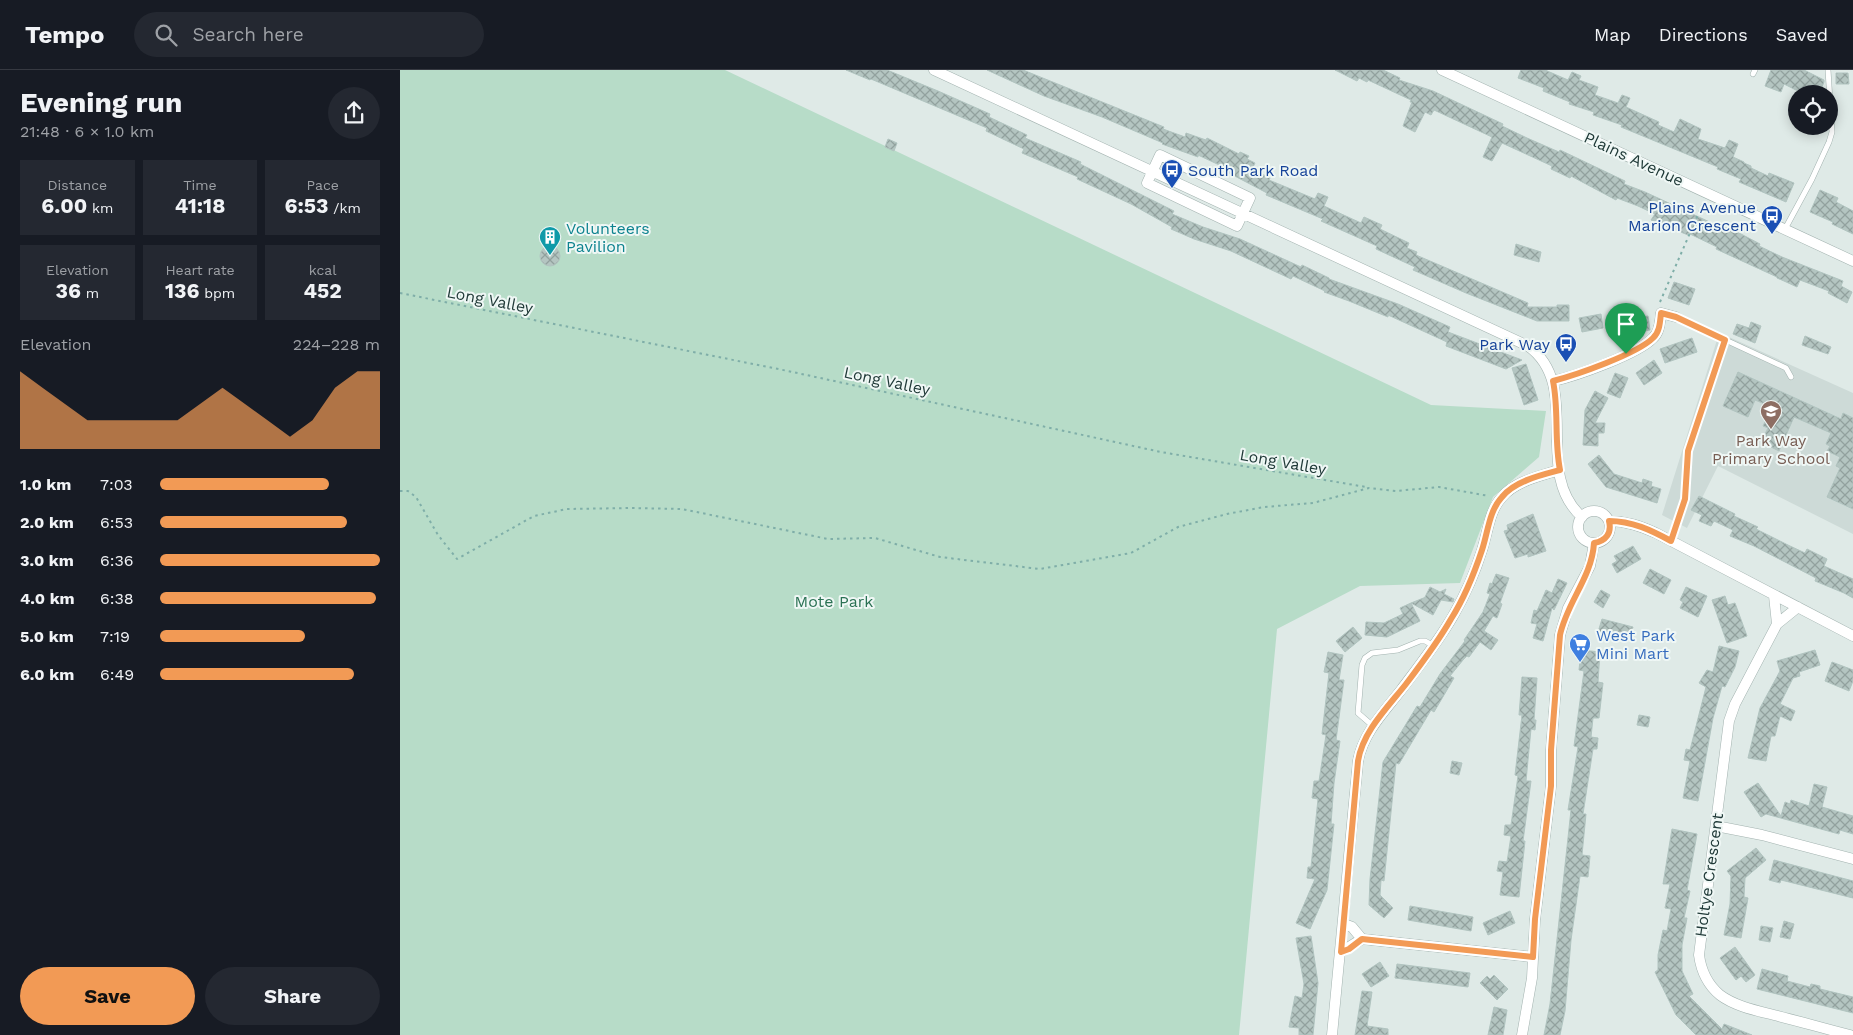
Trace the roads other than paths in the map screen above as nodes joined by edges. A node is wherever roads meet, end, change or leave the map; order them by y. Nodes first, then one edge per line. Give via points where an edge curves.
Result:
1 (934, 70) edge
2 (1442, 70) edge
3 (1828, 70) edge
4 (1153, 171) junction
5 (1243, 213) junction
6 (1785, 230) junction
7 (1853, 260) edge
8 (1676, 317) joint
9 (1725, 340) junction
10 (1791, 377) dead end
11 (1553, 381) junction
12 (1560, 470) junction
13 (1582, 517) junction
14 (1609, 521) junction
15 (1671, 541) junction
16 (1594, 543) junction
17 (1774, 596) junction
18 (1798, 607) junction
19 (1777, 624) junction
20 (1853, 636) edge
21 (1434, 646) junction
22 (1374, 726) junction
23 (1716, 826) junction
24 (1853, 859) edge
25 (1344, 924) junction
26 (1362, 939) junction
27 (1341, 952) junction
28 (1533, 957) junction
29 (1332, 1035) edge
30 (1522, 1035) edge
31 (1850, 1035) edge

1 - 4 street
2 - 6 street, Plains Avenue
3 - 6 lane via 1832,132
4 - 5 street
4 - 5 street via 1160,156 1250,198
5 - 11 street via 1528,346 1543,358
6 - 7 street, Plains Avenue
8 - 9 lane
8 - 11 street via 1661,313 1658,332 1640,347
9 - 10 lane via 1786,368
9 - 15 lane via 1688,451 1685,499
11 - 12 street via 1556,452
12 - 13 street via 1569,502
12 - 21 street via 1521,483 1499,500 1466,592
13 - 14 street via 1598,512
13 - 16 street via 1578,523 1579,534 1585,541
14 - 15 street via 1643,527
14 - 16 street via 1607,536
15 - 17 street
16 - 28 street via 1590,566 1568,608 1560,635 1551,786
17 - 18 street
17 - 19 street
18 - 19 street, Holtye Crescent
18 - 20 street
19 - 23 street, Holtye Crescent via 1732,713
21 - 22 street
21 - 22 lane via 1425,641 1398,650 1372,653 1365,658 1358,713
22 - 25 street via 1362,744 1358,761
23 - 24 street
23 - 31 street, Holtye Crescent via 1699,948 1700,963 1707,979 1719,994 1737,1004
25 - 26 street via 1352,927
25 - 27 street
26 - 27 street
26 - 28 street
27 - 29 street
28 - 30 street

